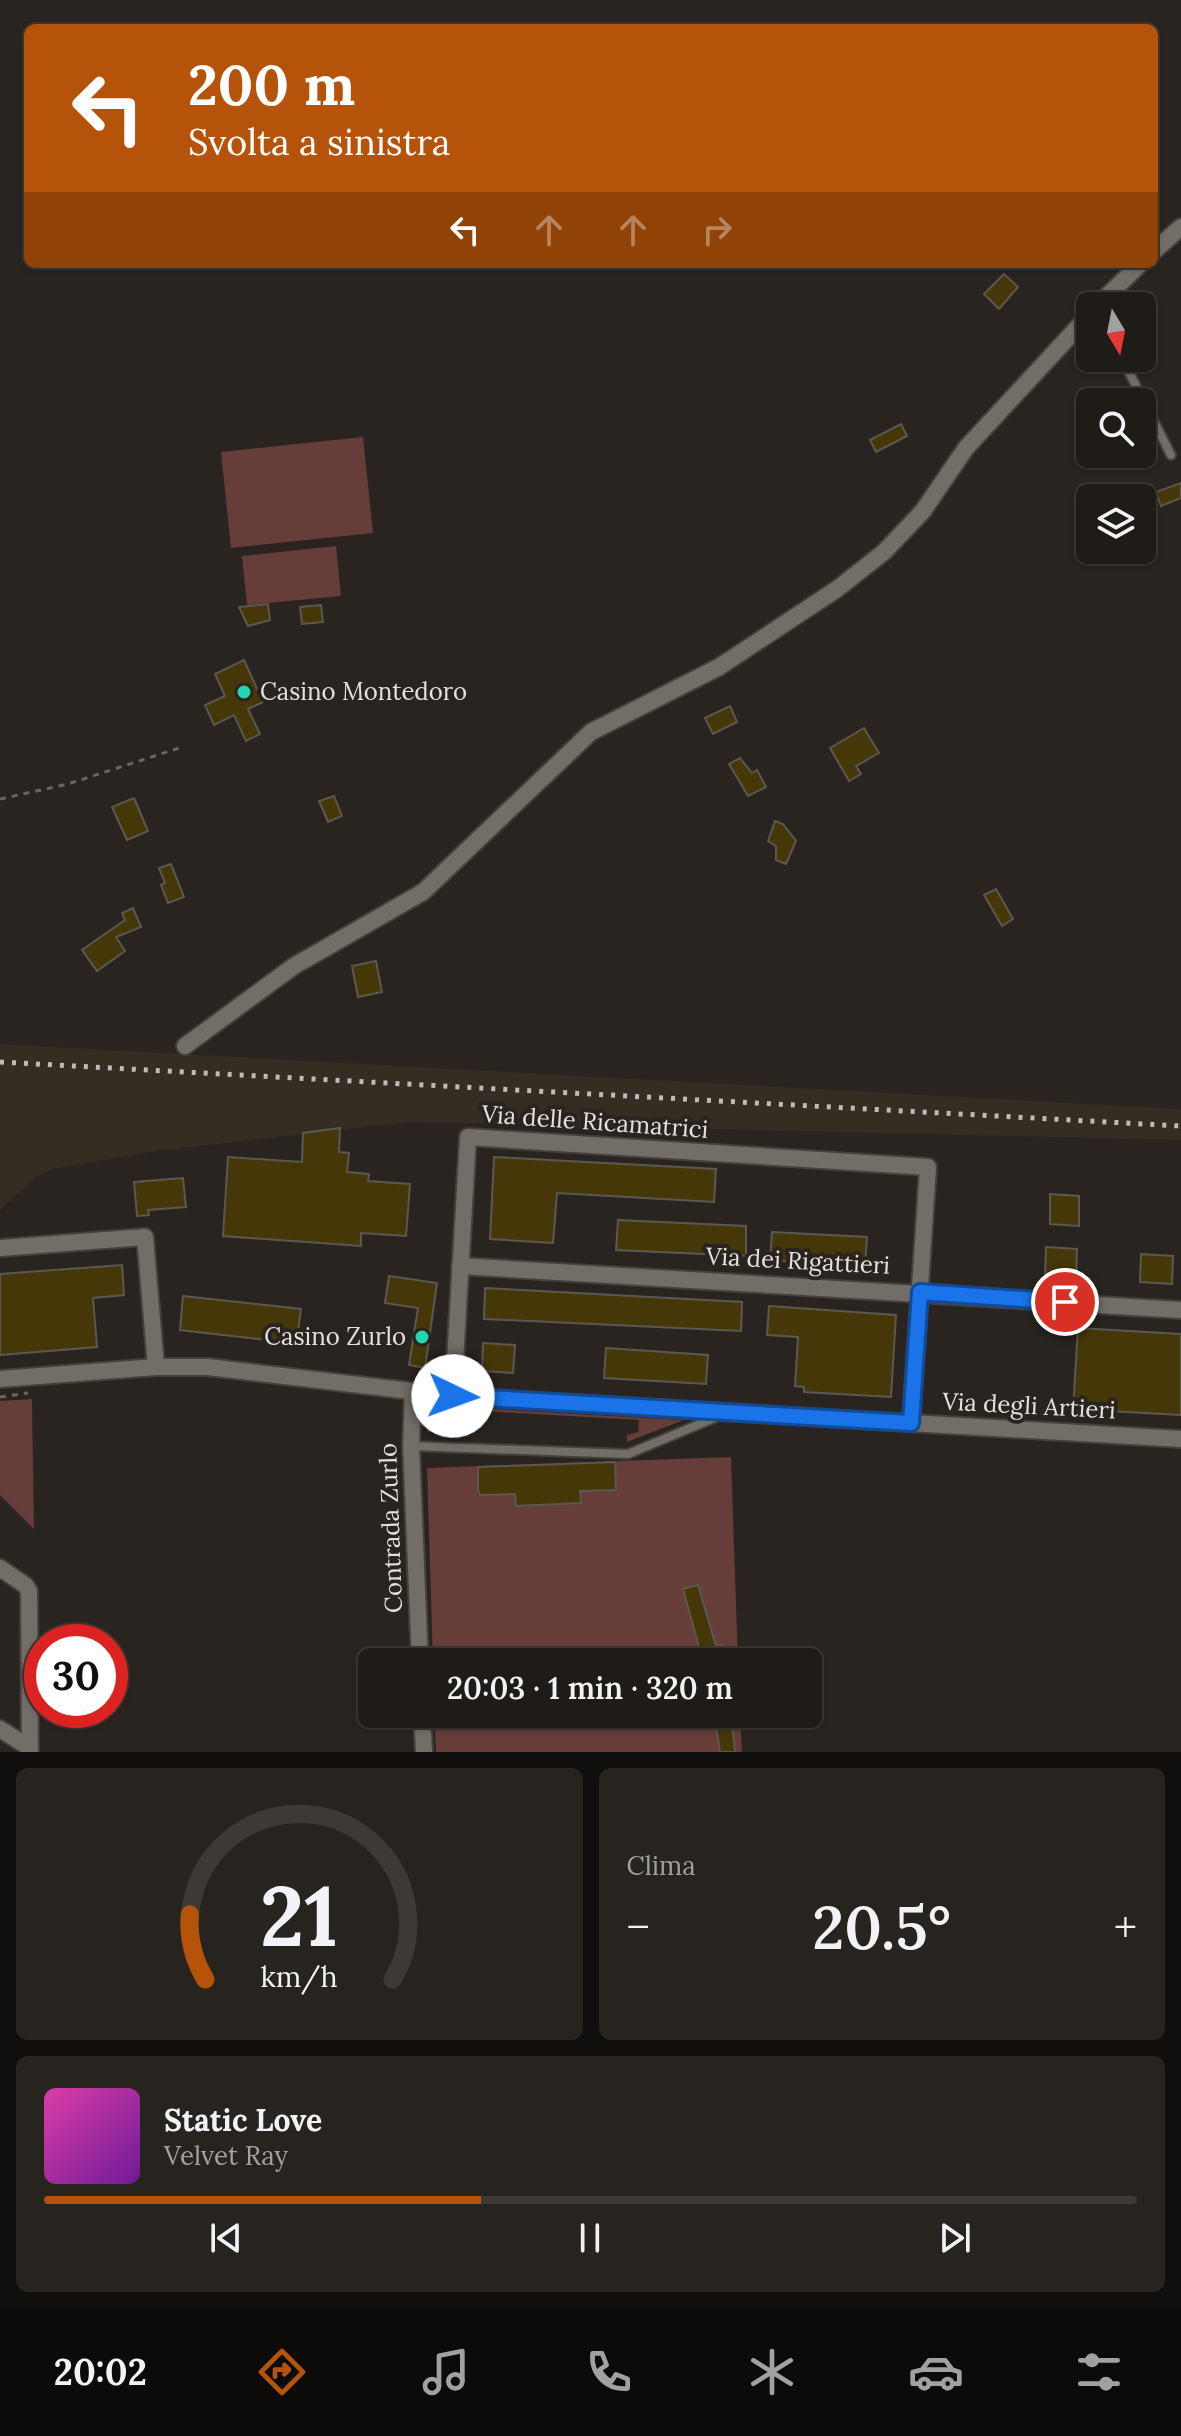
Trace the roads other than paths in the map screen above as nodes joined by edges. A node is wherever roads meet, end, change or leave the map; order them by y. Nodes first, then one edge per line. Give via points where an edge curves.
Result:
1 (1181, 227) edge
2 (1158, 247) edge
3 (1136, 268) edge
4 (1111, 292) edge
5 (1076, 329) edge
6 (1129, 372) edge
7 (1171, 455) dead end
8 (185, 1046) dead end
9 (0, 1248) edge
10 (460, 1266) junction
11 (920, 1292) junction
12 (1181, 1310) edge
13 (156, 1367) junction
14 (0, 1379) edge
15 (413, 1392) junction
16 (453, 1396) junction
17 (730, 1412) junction
18 (911, 1423) junction
19 (1181, 1439) edge
20 (411, 1446) junction
21 (0, 1568) edge
22 (419, 1648) edge
23 (423, 1728) edge
24 (0, 1729) edge
25 (30, 1750) edge
26 (424, 1752) edge

1 - 2 street
3 - 4 street
5 - 8 street via 966,448 923,511 884,552 719,667 591,732 423,892 294,966
6 - 7 lane
9 - 13 street via 145,1237
10 - 11 street, Via dei Rigattieri
10 - 11 street, Via delle Ricamatrici via 468,1137 928,1167
10 - 16 street, Via delle Ricamatrici
11 - 12 street, Via dei Rigattieri
11 - 18 street
13 - 14 street, Via degli Artieri
13 - 15 street, Via degli Artieri via 208,1367
15 - 16 street, Via degli Artieri
15 - 20 street, Contrada Zurlo
16 - 17 street, Via degli Artieri
17 - 18 street, Via degli Artieri
17 - 20 lane via 628,1454
18 - 19 street, Via degli Artieri
20 - 22 street, Contrada Zurlo
21 - 25 street via 29,1591
23 - 26 street
24 - 25 street

